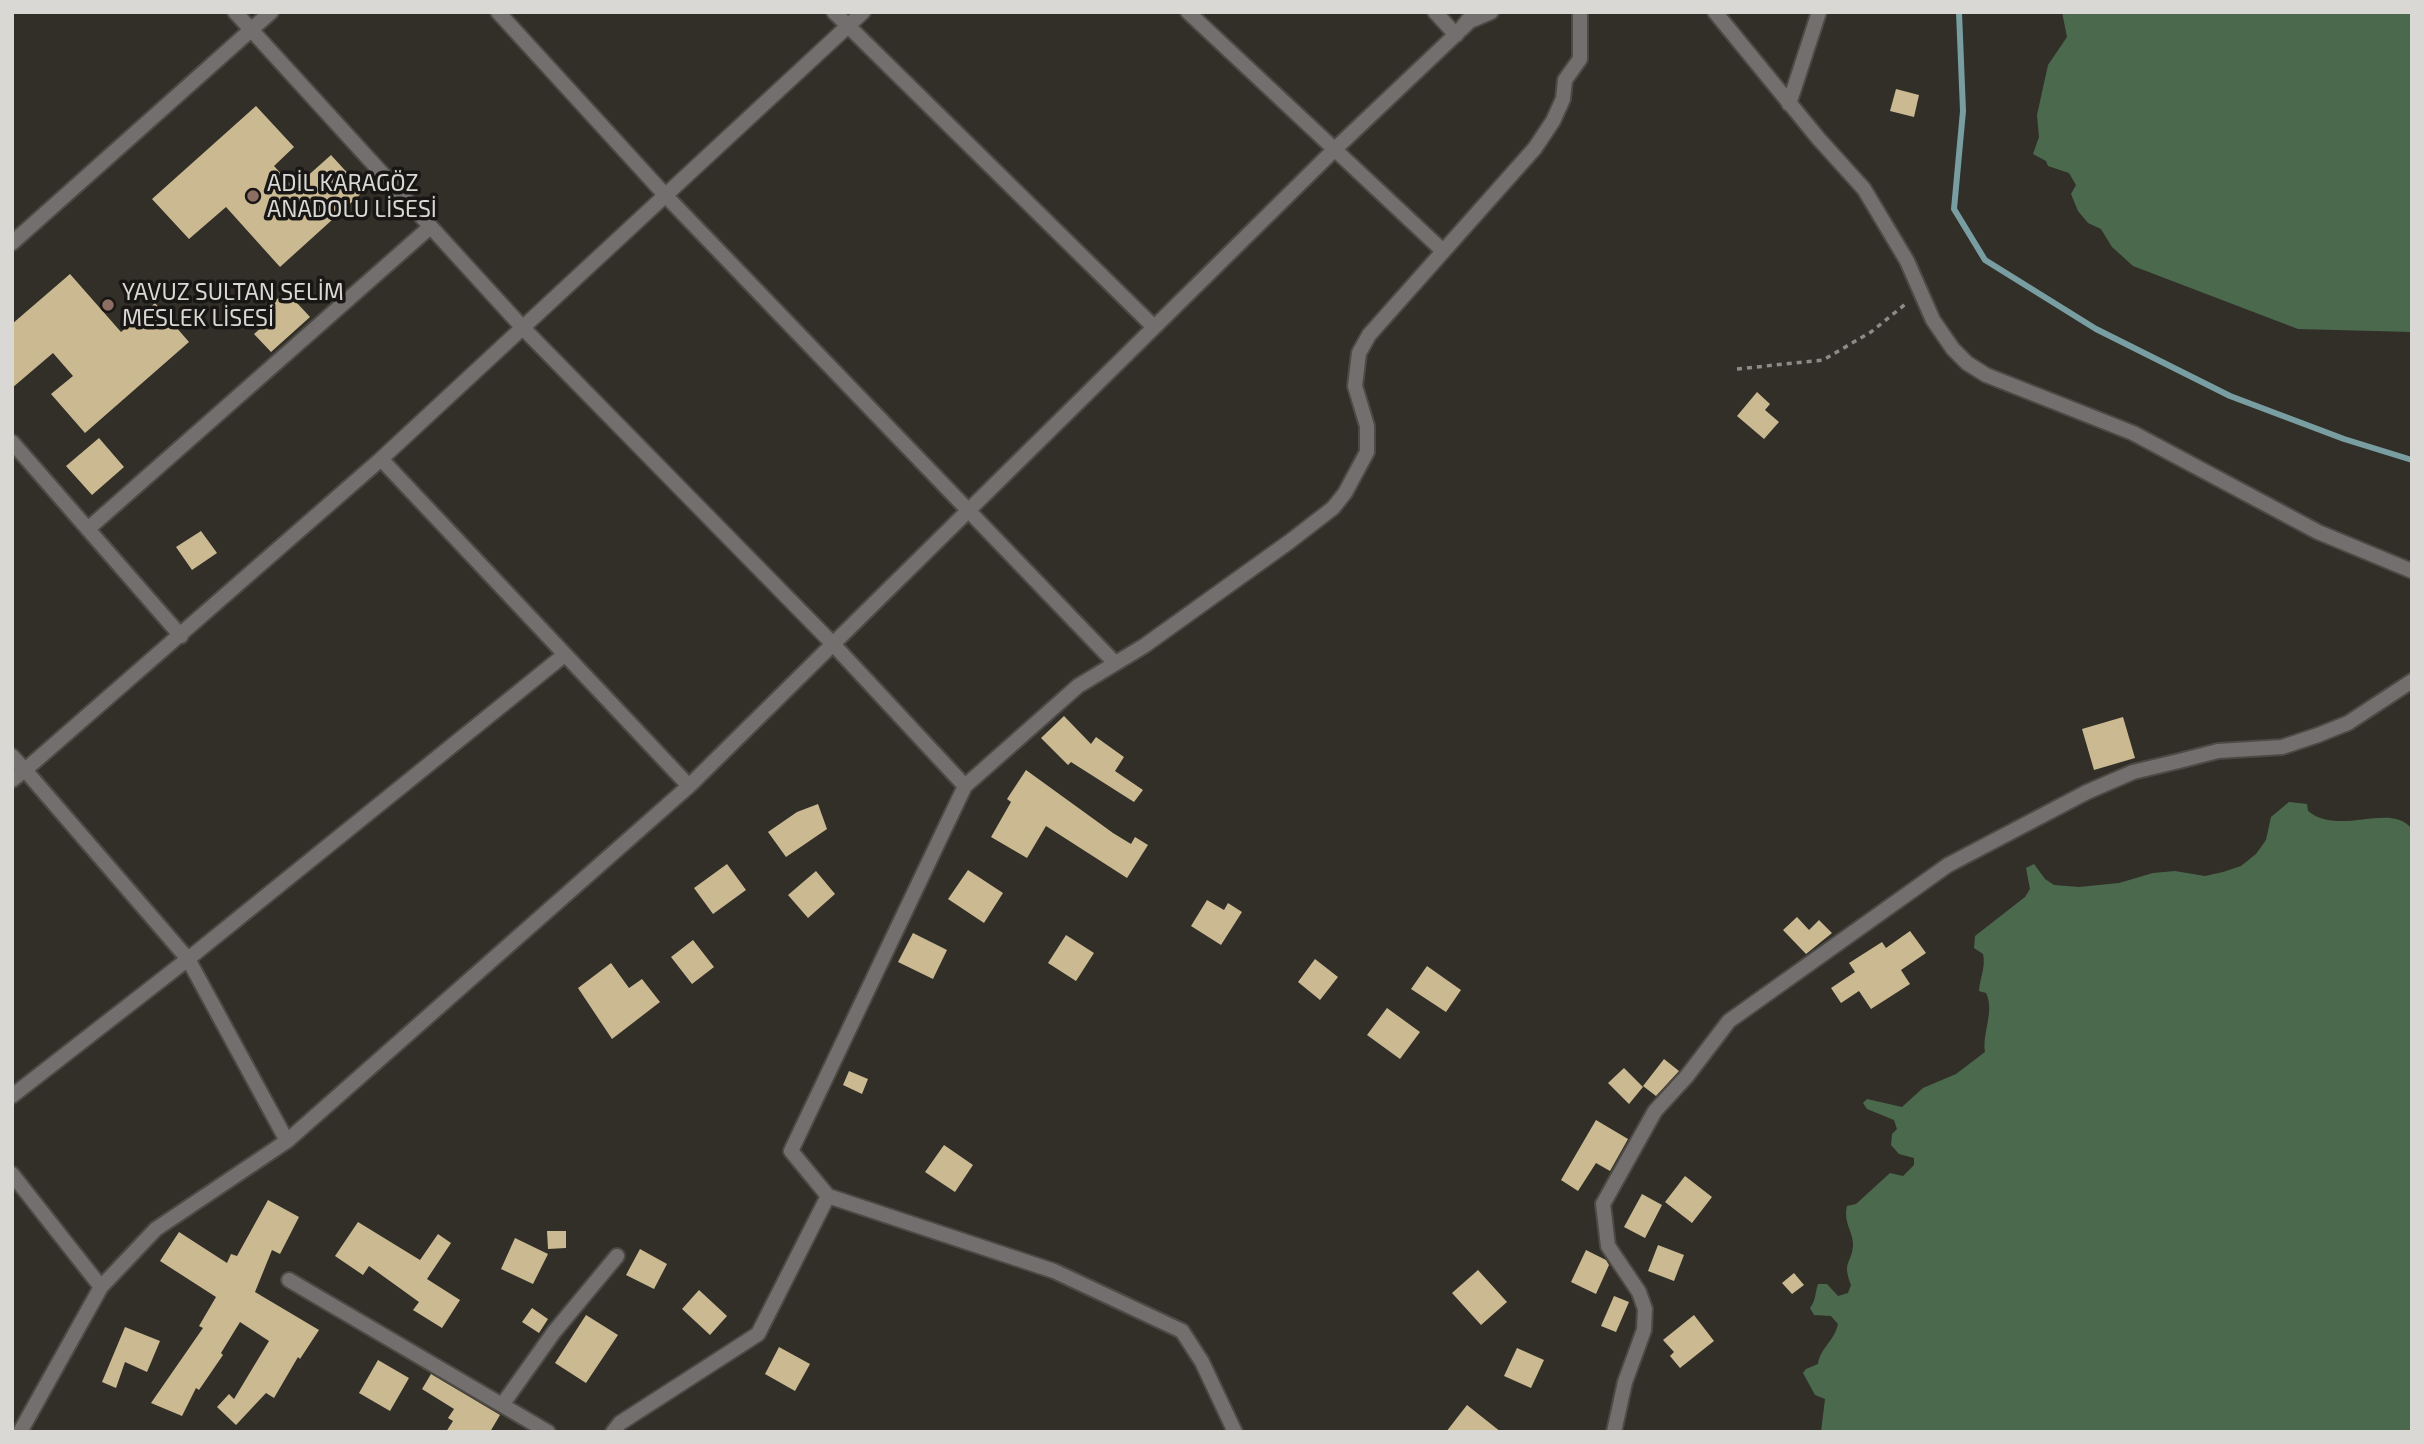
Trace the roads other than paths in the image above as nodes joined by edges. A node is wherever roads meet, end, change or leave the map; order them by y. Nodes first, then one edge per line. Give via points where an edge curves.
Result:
1 (235, 12) edge
2 (271, 12) edge
3 (498, 12) edge
4 (834, 12) edge
5 (863, 12) edge
6 (1188, 12) edge
7 (1435, 12) edge
8 (1491, 12) edge
9 (1580, 12) edge
10 (1715, 12) edge
11 (1819, 12) edge
12 (848, 26) junction
13 (249, 30) junction
14 (1456, 35) junction
15 (1789, 104) junction
16 (1334, 150) junction
17 (666, 196) junction
18 (429, 228) junction
19 (12, 243) edge
20 (1443, 250) junction
21 (1154, 327) junction
22 (523, 328) junction
23 (12, 442) edge
24 (381, 459) junction
25 (969, 508) junction
26 (89, 528) junction
27 (2412, 571) edge
28 (181, 636) junction
29 (832, 643) junction
30 (563, 656) junction
31 (1115, 663) junction
32 (2412, 681) edge
33 (12, 756) edge
34 (25, 769) junction
35 (12, 780) edge
36 (689, 786) junction
37 (965, 786) junction
38 (188, 959) junction
39 (12, 1096) edge
40 (287, 1141) junction
41 (12, 1174) edge
42 (828, 1196) junction
43 (617, 1256) dead end
44 (289, 1280) dead end
45 (101, 1287) junction
46 (502, 1405) junction
47 (20, 1432) edge
48 (548, 1432) edge
49 (613, 1432) edge
50 (1236, 1432) edge
51 (1614, 1432) edge

1 - 13 street
2 - 13 street
3 - 17 street
4 - 12 street
5 - 12 street
6 - 16 street
7 - 14 street
8 - 14 street via 1470,21
9 - 20 street via 1580,59 1565,80 1553,121 1535,148
10 - 15 street
11 - 15 street
12 - 17 street
12 - 21 street
13 - 18 street
13 - 19 street
14 - 16 street
15 - 27 street via 1864,189 1907,261 1933,320 1954,349 1986,375 2133,433 2318,532
16 - 20 street
16 - 21 street
17 - 22 street
17 - 25 street
18 - 22 street
18 - 26 street
20 - 31 street via 1369,335 1359,353 1355,386 1367,426 1367,452 1333,509
21 - 25 street
22 - 24 street
22 - 29 street
23 - 26 street
24 - 28 street
24 - 30 street
25 - 29 street
25 - 31 street
26 - 28 street
28 - 34 street
29 - 36 street
29 - 37 street
30 - 36 street
30 - 38 street
31 - 37 street via 1078,686
32 - 51 street via 2348,723 2318,735 2282,747 2205,754 2133,772 2087,792 1948,865 1729,1021 1656,1111 1603,1204 1608,1246 1646,1309
33 - 34 street
34 - 35 street
34 - 38 street
36 - 40 street
37 - 42 street via 791,1151
38 - 39 street
38 - 40 street
40 - 45 street via 156,1229
41 - 45 street
42 - 49 street via 758,1334 620,1423
42 - 50 street via 1054,1271 1170,1324 1182,1331 1202,1362
43 - 46 street
44 - 46 street
45 - 47 street
46 - 48 street

